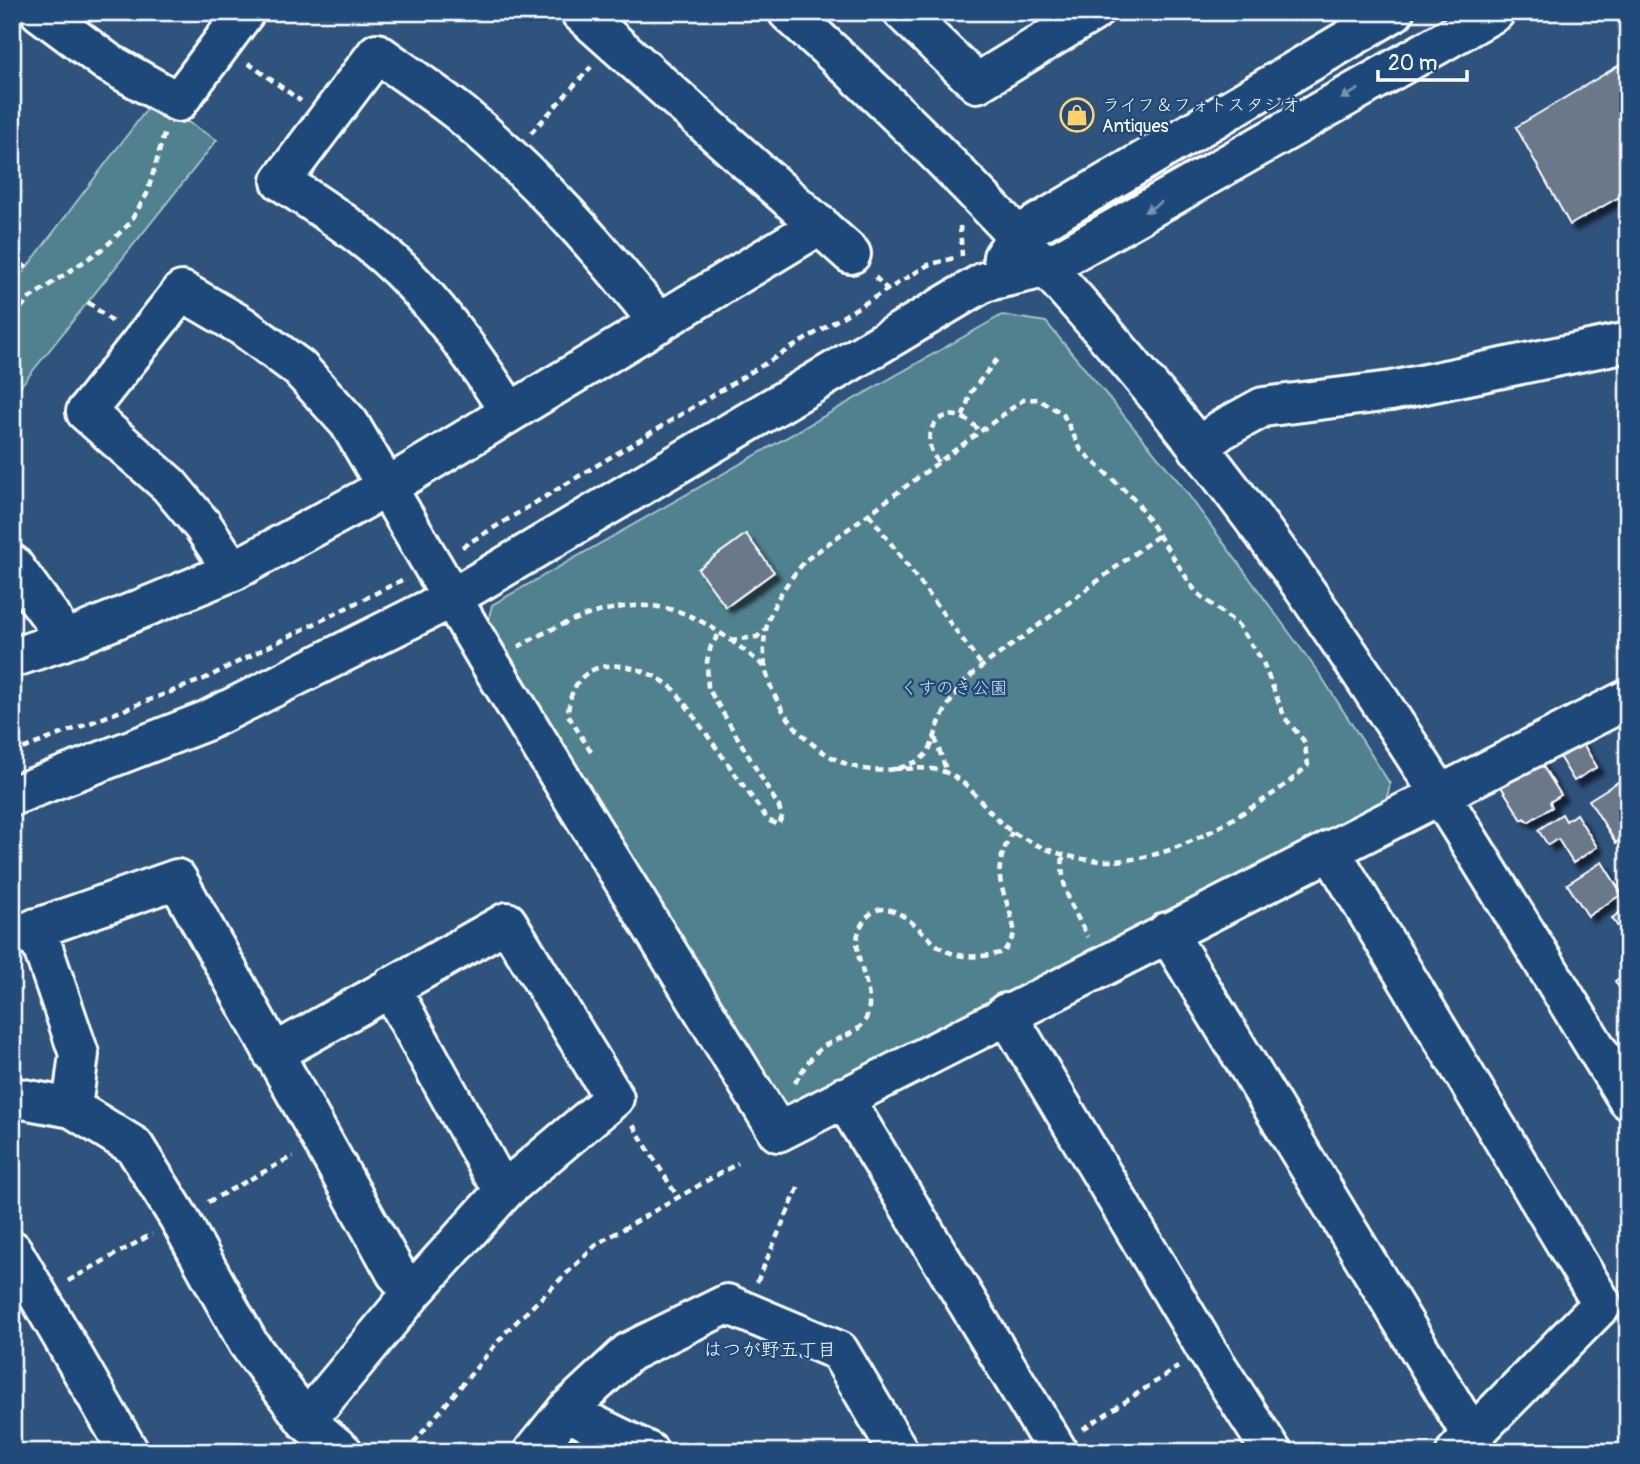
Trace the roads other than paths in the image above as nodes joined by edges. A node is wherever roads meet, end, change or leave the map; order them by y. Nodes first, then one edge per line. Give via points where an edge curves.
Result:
1 (40, 12) edge
2 (245, 12) edge
3 (580, 12) edge
4 (788, 12) edge
5 (903, 12) edge
6 (1093, 12) edge
7 (1394, 12) edge
8 (1495, 12) edge
9 (820, 225) junction
10 (1017, 236) junction
11 (850, 254) dead end
12 (1045, 268) junction
13 (984, 282) junction
14 (659, 323) junction
15 (1628, 342) edge
16 (510, 412) junction
17 (1198, 448) junction
18 (387, 487) junction
19 (12, 564) edge
20 (233, 571) junction
21 (452, 598) junction
22 (64, 641) junction
23 (12, 658) edge
24 (1622, 713) edge
25 (1442, 795) junction
26 (12, 796) edge
27 (1330, 850) junction
28 (1167, 932) junction
29 (24, 933) edge
30 (390, 988) junction
31 (1006, 1013) junction
32 (273, 1054) junction
33 (12, 1097) edge
34 (843, 1097) junction
35 (1628, 1100) edge
36 (72, 1108) junction
37 (506, 1189) junction
38 (12, 1250) edge
39 (413, 1292) junction
40 (566, 1411) junction
41 (306, 1421) junction
42 (1464, 1444) edge
43 (1057, 1450) edge
44 (128, 1452) edge
45 (343, 1452) edge
46 (533, 1452) edge
47 (649, 1452) edge
48 (899, 1452) edge
49 (1272, 1452) edge

1 - 2 street via 107,62 178,102
3 - 9 street
4 - 10 street via 944,158
5 - 6 street via 977,83
7 - 10 street
8 -> 12 street
9 - 11 street
9 - 14 street
10 - 12 street
10 - 13 street
12 - 13 street
12 - 17 street via 1093,317
13 - 21 street
14 - 16 street
14 - 16 street via 599,248 509,157 377,52 281,181 350,227 412,281 465,343
15 - 17 street via 1391,391 1263,407
16 - 18 street
17 - 25 street via 1292,573
18 - 20 street
18 - 20 street via 349,423 299,368 242,326 182,291 86,412 169,485
18 - 21 street
19 - 22 street
20 - 22 street
21 - 26 street via 206,722
21 - 34 street via 778,1132
22 - 23 street
24 - 25 street via 1487,768
25 - 27 street
25 - 35 street
27 - 28 street
27 - 42 street via 1602,1304
28 - 31 street
28 - 42 street
29 - 32 street via 177,879
29 - 36 street via 79,1054
30 - 32 street
30 - 37 street via 491,1171
30 - 37 street via 508,922 614,1098
31 - 34 street
31 - 49 street
32 - 39 street via 396,1273
33 - 36 street
34 - 43 street
36 - 41 street via 134,1146 248,1343
37 - 39 street
38 - 44 street
39 - 41 street
40 - 46 street
40 - 47 street
40 - 48 street via 629,1352 727,1304 839,1351
41 - 45 street

